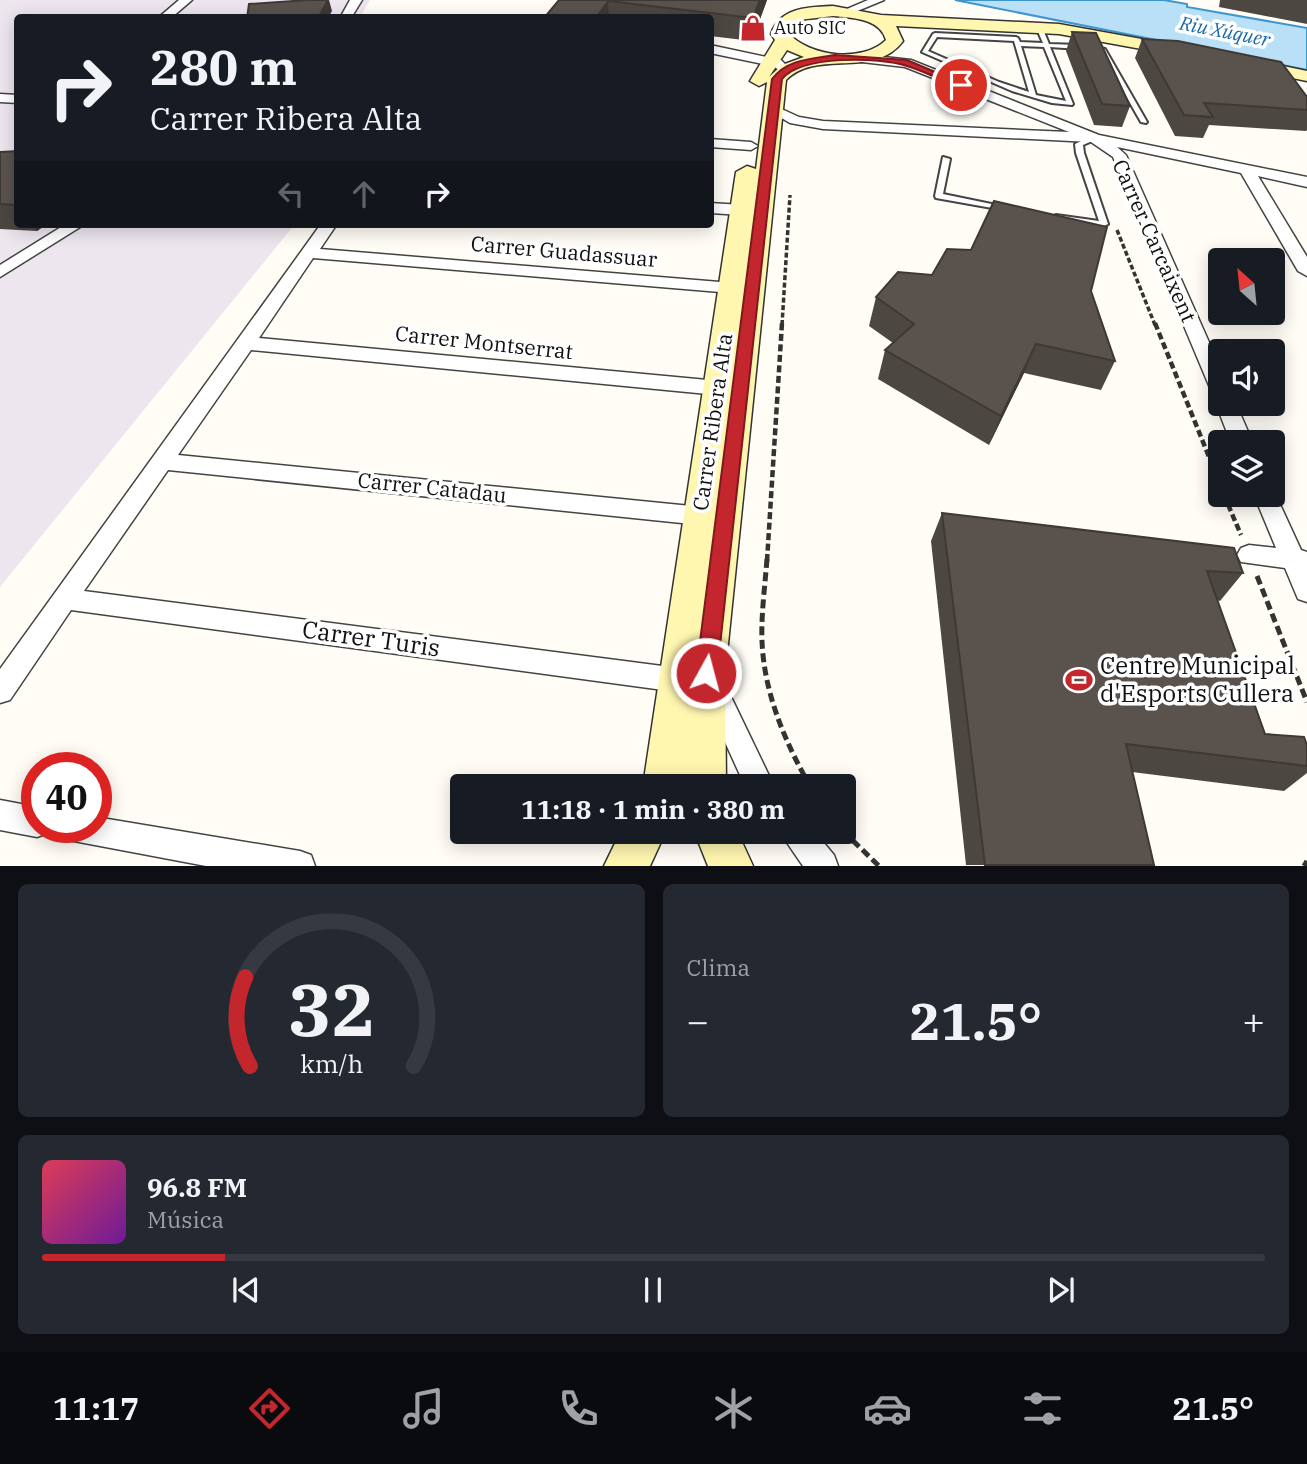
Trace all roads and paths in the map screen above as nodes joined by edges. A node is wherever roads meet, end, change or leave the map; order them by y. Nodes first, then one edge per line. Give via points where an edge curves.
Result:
1 (186, 0) edge
2 (798, 0) edge
3 (876, 9) edge
4 (840, 12) junction
5 (168, 14) edge
6 (1039, 27) junction
7 (897, 34) junction
8 (1018, 44) junction
9 (1109, 44) junction
10 (1047, 45) junction
11 (782, 47) junction
12 (714, 49) edge
13 (1203, 55) edge
14 (846, 58) junction
15 (1229, 60) edge
16 (907, 63) junction
17 (1307, 76) edge
18 (1033, 95) junction
19 (775, 110) junction
20 (1144, 122) dead end
21 (1095, 138) junction
22 (714, 143) edge
23 (751, 146) junction
24 (946, 159) dead end
25 (1245, 167) junction
26 (1307, 182) edge
27 (790, 189) dead end
28 (714, 208) edge
29 (742, 210) junction
30 (1012, 210) edge
31 (1051, 216) edge
32 (71, 228) edge
33 (327, 228) edge
34 (1117, 230) dead end
35 (309, 253) junction
36 (1307, 271) edge
37 (0, 272) edge
38 (732, 288) junction
39 (246, 342) junction
40 (1208, 362) edge
41 (718, 388) junction
42 (1208, 454) edge
43 (162, 461) junction
44 (1229, 507) edge
45 (1271, 507) edge
46 (701, 516) junction
47 (1249, 555) junction
48 (1300, 560) edge
49 (1307, 592) edge
50 (65, 599) junction
51 (706, 673) junction
52 (678, 680) junction
53 (0, 691) edge
54 (1307, 702) edge
55 (666, 774) edge
56 (704, 774) edge
57 (754, 774) edge
58 (804, 774) edge
59 (0, 816) edge
60 (21, 819) edge
61 (112, 834) edge
62 (638, 844) edge
63 (721, 844) edge
64 (805, 844) edge
65 (856, 844) edge
66 (1307, 861) edge
67 (300, 866) edge
68 (626, 866) edge
69 (731, 866) edge
70 (823, 866) edge
71 (880, 866) edge
72 (1304, 866) edge

1 - 5 street
2 - 4 street
2 - 11 street via 798,12
3 - 4 street
3 - 7 street
4 - 11 street
6 - 7 street via 934,22 910,24
6 - 9 street
6 - 10 lane
7 - 14 street
7 - 16 street
8 - 10 lane
8 - 18 lane
8 - 18 lane via 1016,39 935,35 925,52
9 - 10 lane
9 - 13 street
9 - 20 lane
10 - 18 lane via 1070,104
11 - 12 street
11 - 14 street
11 - 19 street, Carrer Ribera Alta
11 - 23 street, Carrer Ribera Alta via 760,75
14 - 16 street
15 - 17 street
16 - 21 street
19 - 21 street via 795,120 823,125
19 - 51 street, Carrer Ribera Alta
21 - 25 street
21 - 31 lane via 1079,144 1104,224
21 - 40 street, Carrer Carcaixent via 1119,155
22 - 23 street
23 - 29 street, Carrer Ribera Alta
24 - 30 lane via 939,196
25 - 26 street
25 - 36 street
27 - 58 path via 762,641 778,725
28 - 29 street
29 - 38 street, Carrer Ribera Alta
32 - 37 street
33 - 35 street
34 - 42 path
35 - 38 street, Carrer Guadassuar
35 - 39 street
38 - 41 street, Carrer Ribera Alta
39 - 41 street, Carrer Montserrat
39 - 43 street
41 - 46 street, Carrer Ribera Alta
43 - 46 street, Carrer Catadau
43 - 50 street
44 - 47 path
45 - 48 street
46 - 52 street, Carrer Ribera Alta
47 - 48 street
47 - 54 path
48 - 49 street
50 - 52 street, Carrer Turis
50 - 53 street
51 - 56 street, Carrer Ribera Alta
51 - 57 street
52 - 55 street, Carrer Ribera Alta
59 - 60 street
61 - 67 street
62 - 68 street
63 - 69 street
64 - 70 street
65 - 71 path
66 - 72 path

